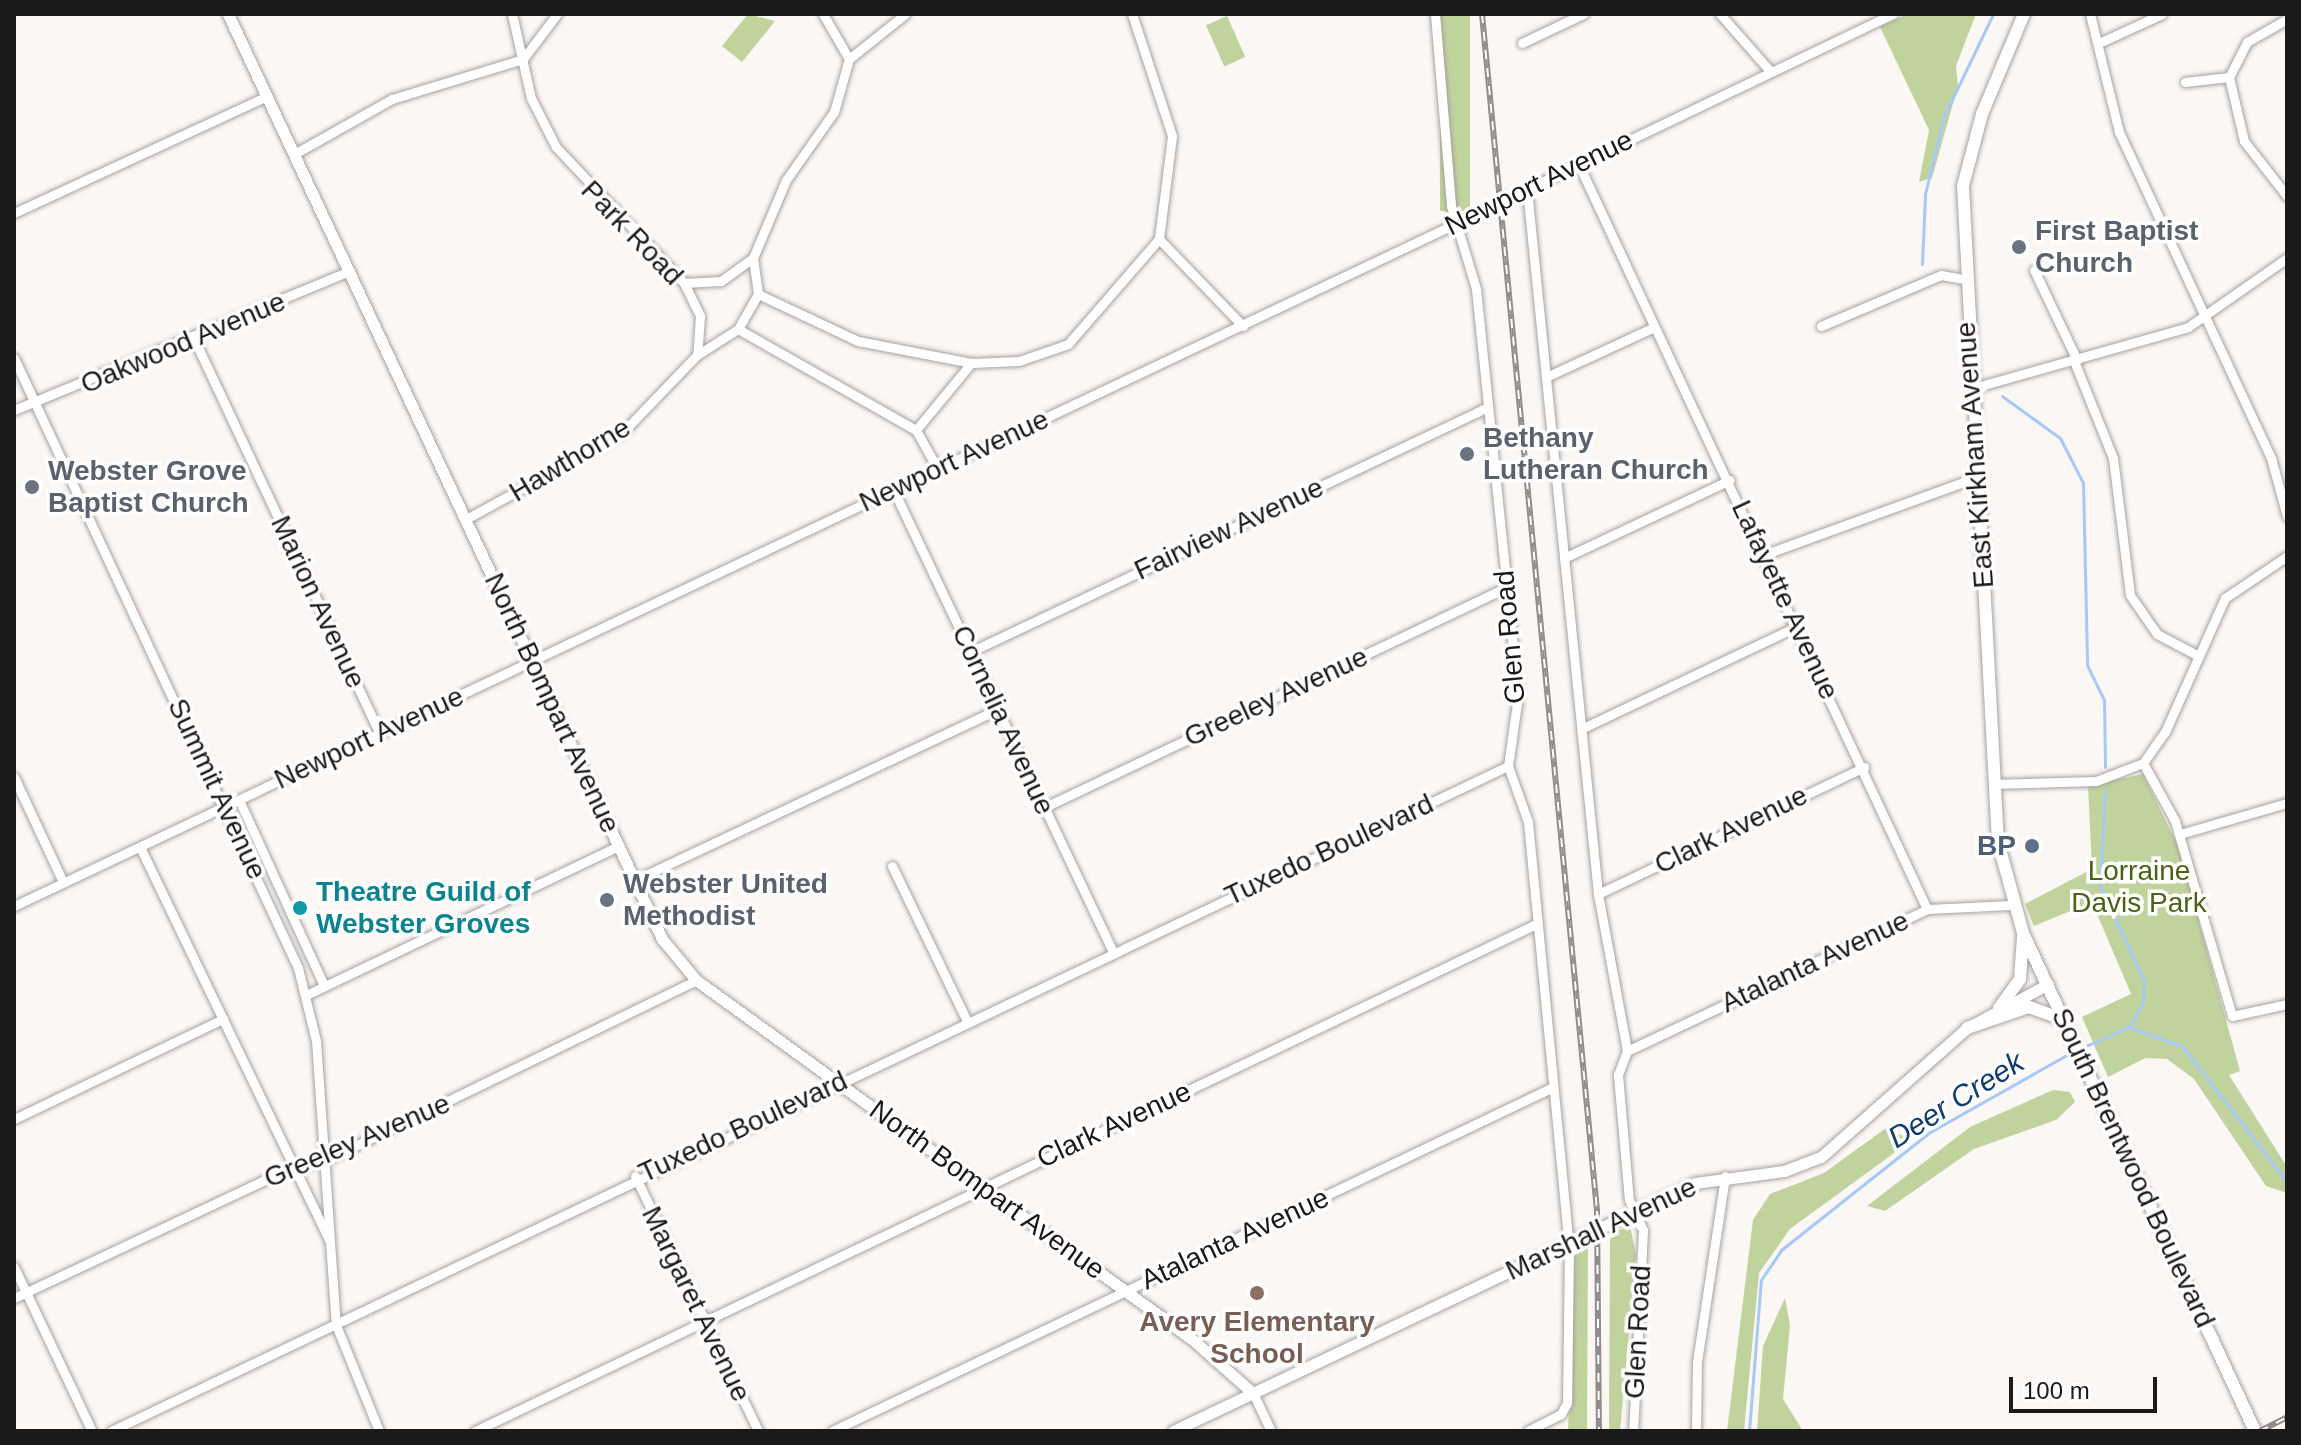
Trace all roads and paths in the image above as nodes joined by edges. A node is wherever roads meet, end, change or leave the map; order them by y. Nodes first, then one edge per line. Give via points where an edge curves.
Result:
1 (228, 14) edge
2 (512, 14) edge
3 (557, 14) edge
4 (823, 14) edge
5 (905, 14) edge
6 (1132, 14) edge
7 (1435, 14) edge
8 (1583, 14) edge
9 (1720, 14) edge
10 (2024, 14) edge
11 (2090, 14) edge
12 (2162, 14) edge
13 (1890, 15) edge
14 (2287, 19) edge
15 (1522, 43) dead end
16 (2099, 43) junction
17 (523, 59) junction
18 (849, 59) junction
19 (1770, 71) junction
20 (2229, 77) junction
21 (2185, 82) dead end
22 (267, 96) junction
23 (296, 153) junction
24 (1578, 163) junction
25 (1527, 189) junction
26 (2287, 196) edge
27 (14, 213) edge
28 (1456, 224) junction
29 (1159, 239) junction
30 (753, 258) junction
31 (2287, 258) edge
32 (2034, 270) dead end
33 (350, 271) junction
34 (1963, 279) junction
35 (684, 283) junction
36 (758, 294) junction
37 (2207, 318) junction
38 (1243, 326) junction
39 (1821, 326) dead end
40 (1654, 327) junction
41 (738, 329) junction
42 (195, 341) junction
43 (697, 355) junction
44 (14, 358) edge
45 (2075, 361) junction
46 (971, 363) junction
47 (1546, 377) junction
48 (1973, 388) junction
49 (36, 405) junction
50 (1488, 407) junction
51 (14, 410) edge
52 (916, 430) junction
53 (937, 468) junction
54 (1977, 477) junction
55 (1730, 480) junction
56 (893, 489) junction
57 (2287, 516) edge
58 (468, 518) junction
59 (1763, 555) junction
60 (2287, 556) edge
61 (1564, 558) junction
62 (1507, 587) junction
63 (1796, 627) junction
64 (970, 652) junction
65 (2197, 655) junction
66 (533, 661) junction
67 (997, 710) junction
68 (1583, 728) junction
69 (379, 732) junction
70 (2143, 763) junction
71 (1508, 766) junction
72 (1864, 767) junction
73 (14, 777) edge
74 (1993, 784) junction
75 (239, 800) junction
76 (2287, 803) edge
77 (226, 806) junction
78 (1045, 807) junction
79 (2180, 834) junction
80 (618, 846) junction
81 (140, 847) junction
82 (892, 866) dead end
83 (635, 880) junction
84 (63, 882) junction
85 (1598, 894) junction
86 (2011, 905) junction
87 (14, 906) edge
88 (1927, 909) junction
89 (1538, 923) junction
90 (2023, 933) junction
91 (1113, 952) junction
92 (696, 980) junction
93 (2048, 984) junction
94 (324, 986) junction
95 (306, 995) junction
96 (2287, 1004) edge
97 (1999, 1008) junction
98 (223, 1019) junction
99 (2064, 1020) junction
100 (967, 1021) junction
101 (1967, 1028) junction
102 (1627, 1051) junction
103 (840, 1082) junction
104 (1551, 1088) junction
105 (14, 1119) edge
106 (326, 1160) junction
107 (290, 1168) junction
108 (635, 1176) junction
109 (1725, 1176) junction
110 (983, 1188) junction
111 (1634, 1213) junction
112 (331, 1244) junction
113 (1569, 1244) junction
114 (14, 1267) edge
115 (1126, 1291) junction
116 (26, 1292) junction
117 (14, 1298) edge
118 (705, 1321) junction
119 (336, 1325) junction
120 (1253, 1393) junction
121 (92, 1431) edge
122 (111, 1431) edge
123 (379, 1431) edge
124 (475, 1431) edge
125 (758, 1431) edge
126 (832, 1431) edge
127 (1173, 1431) edge
128 (1271, 1431) edge
129 (1528, 1431) edge
130 (1633, 1431) edge
131 (1696, 1431) edge
132 (2255, 1431) edge

1 - 22 street, North Bompart Avenue
2 - 17 street, Park Road
3 - 17 street
4 - 18 street
5 - 18 street
6 - 29 street via 1172,136
7 - 28 street, Glen Road
8 - 15 street
9 - 19 street
10 - 34 main road, East Kirkham Avenue via 1982,114 1963,186
11 - 16 street
12 - 16 street
13 - 19 street, Newport Avenue
14 - 20 street via 2247,42
16 - 37 street via 2119,132
17 - 23 street via 392,99
17 - 35 street, Park Road via 531,98 570,168
18 - 30 street via 834,112 786,180
19 - 24 street, Newport Avenue
20 - 21 street
20 - 26 street via 2244,141
22 - 23 street, North Bompart Avenue
22 - 27 street
23 - 33 street, North Bompart Avenue
24 - 25 street, Newport Avenue
24 - 40 street, Lafayette Avenue
25 - 28 street, Newport Avenue, bridge
25 - 47 street, Glen Road
28 - 38 street, Newport Avenue
28 - 50 street, Glen Road via 1476,289
29 - 38 street
29 - 46 street via 1068,344 1019,361
30 - 35 street via 721,281
30 - 36 street
31 - 37 street
32 - 45 street
33 - 42 street, Oakwood Avenue
33 - 58 street, North Bompart Avenue
34 - 39 street via 1941,275
34 - 48 main road, East Kirkham Avenue
35 - 43 street, Park Road via 700,316
36 - 41 street
36 - 46 street via 858,341
37 - 45 street
37 - 57 street via 2271,458
38 - 53 street, Newport Avenue
40 - 47 street
40 - 55 street, Lafayette Avenue
41 - 43 street
41 - 52 street
42 - 49 street, Oakwood Avenue
42 - 69 street, Marion Avenue
43 - 58 street, Hawthorne via 621,434
44 - 49 street, Summit Avenue
45 - 48 street
45 - 65 street via 2113,458 2130,595 2157,634
46 - 52 street
47 - 61 street, Glen Road
48 - 54 main road, East Kirkham Avenue
49 - 51 street, Oakwood Avenue
49 - 77 street, Summit Avenue
50 - 62 street, Glen Road
50 - 64 street, Fairview Avenue
52 - 53 street
53 - 56 street, Newport Avenue
54 - 59 street
54 - 74 main road, East Kirkham Avenue
55 - 59 street, Lafayette Avenue
55 - 61 street
56 - 64 street, Cornelia Avenue
56 - 66 street, Newport Avenue
58 - 66 street, North Bompart Avenue
59 - 63 street, Lafayette Avenue
60 - 65 street via 2225,598
61 - 68 street, Glen Road
62 - 71 street, Glen Road via 1518,696
62 - 78 street, Greeley Avenue
63 - 68 street
63 - 72 street, Lafayette Avenue
64 - 67 street, Cornelia Avenue
65 - 70 street via 2165,732
66 - 69 street, Newport Avenue
66 - 80 street, North Bompart Avenue
67 - 78 street, Cornelia Avenue
67 - 83 street
68 - 85 street, Glen Road
69 - 75 street, Newport Avenue
70 - 74 street via 2096,781
70 - 79 street
71 - 89 street, Glen Road via 1528,822
71 - 91 street, Tuxedo Boulevard
72 - 85 street, Clark Avenue
72 - 88 street, Lafayette Avenue
73 - 84 street
74 - 86 main road, East Kirkham Avenue
75 - 77 street, Newport Avenue
75 - 94 street
76 - 79 street
77 - 81 street, Newport Avenue
77 - 95 street, Summit Avenue
78 - 91 street, Cornelia Avenue
79 - 96 street via 2232,1016
80 - 83 street, North Bompart Avenue
80 - 94 street
81 - 84 street, Newport Avenue
81 - 98 street, Summit Avenue
82 - 100 street
83 - 92 street, North Bompart Avenue via 662,939
84 - 87 street, Newport Avenue
85 - 102 street, Glen Road
86 - 88 street, Atalanta Avenue
86 - 90 main road, South Brentwood Boulevard
88 - 102 street, Atalanta Avenue
89 - 104 street, Glen Road
89 - 110 street, Clark Avenue
90 - 93 main road, South Brentwood Boulevard
90 - 97 main road via 2020,979
91 - 100 street, Tuxedo Boulevard
92 - 103 street, North Bompart Avenue
92 - 106 street, Greeley Avenue
93 - 97 street, Marshall Avenue
93 - 99 main road, South Brentwood Boulevard
94 - 95 street
95 - 106 street, Summit Avenue
97 - 101 street, Marshall Avenue
98 - 105 street
98 - 107 street, Summit Avenue
99 - 101 main road via 2029,1007
99 - 132 main road, South Brentwood Boulevard
100 - 103 street, Tuxedo Boulevard
101 - 109 street, Marshall Avenue via 1821,1157 1784,1171
102 - 111 street, Glen Road via 1618,1075
103 - 108 street, Tuxedo Boulevard
103 - 110 street, North Bompart Avenue
104 - 113 street, Glen Road
104 - 115 street, Atalanta Avenue
106 - 107 street, Greeley Avenue
106 - 112 street, Summit Avenue
107 - 112 street, Summit Avenue
107 - 116 street, Greeley Avenue
108 - 118 street, Margaret Avenue
108 - 119 street, Tuxedo Boulevard
109 - 111 street, Marshall Avenue
109 - 131 street via 1697,1362
110 - 115 street, North Bompart Avenue
110 - 118 street, Clark Avenue
111 - 113 street, Marshall Avenue
111 - 130 street, Glen Road via 1643,1240
112 - 119 street, Summit Avenue
113 - 120 street, Marshall Avenue
113 - 129 street, Glen Road via 1567,1403
114 - 116 street
115 - 120 street, North Bompart Avenue
115 - 126 street, Atalanta Avenue
116 - 117 street, Greeley Avenue
116 - 121 street
118 - 124 street, Clark Avenue
118 - 125 street, Margaret Avenue
119 - 122 street, Tuxedo Boulevard
119 - 123 street, Summit Avenue
120 - 127 street, Marshall Avenue
120 - 128 street, North Bompart Avenue

